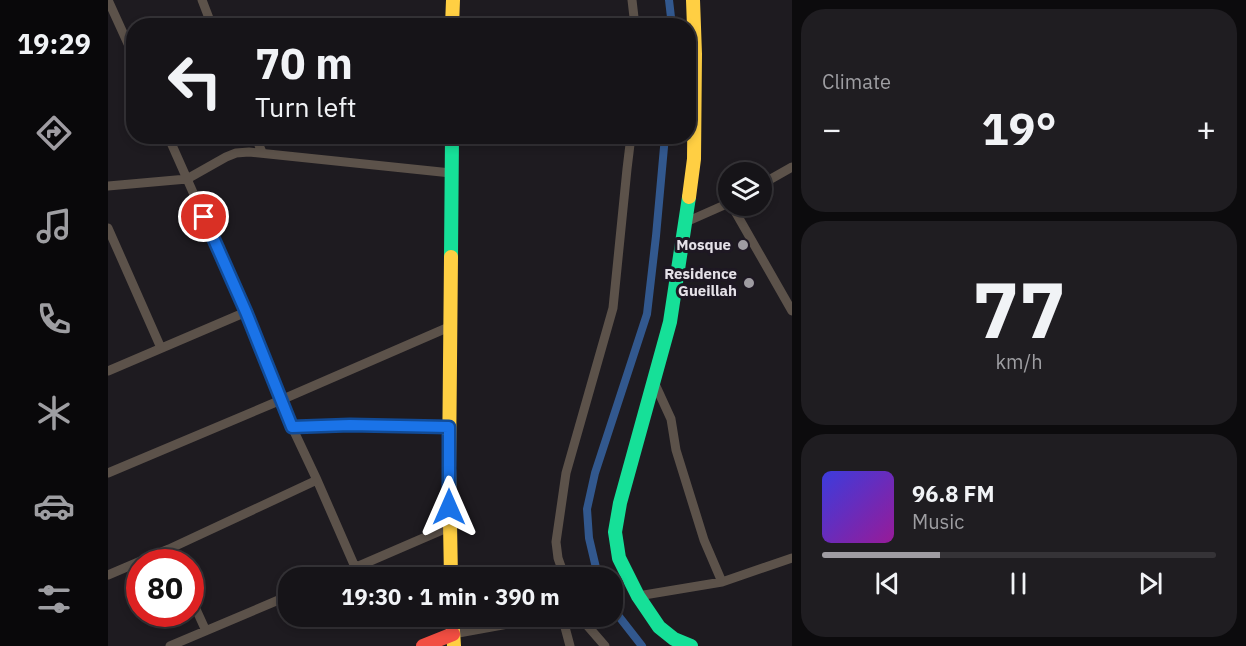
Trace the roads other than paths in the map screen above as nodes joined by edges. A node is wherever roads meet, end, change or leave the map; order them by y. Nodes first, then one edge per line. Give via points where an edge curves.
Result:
1 (108, 0) edge
2 (202, 0) edge
3 (453, 0) edge
4 (632, 0) edge
5 (693, 0) edge
6 (209, 18) edge
7 (452, 18) edge
8 (634, 18) edge
9 (694, 18) edge
10 (126, 39) edge
11 (172, 144) edge
12 (258, 144) edge
13 (452, 144) edge
14 (631, 144) edge
15 (694, 144) edge
16 (262, 152) junction
17 (792, 167) edge
18 (451, 173) junction
19 (772, 178) edge
20 (187, 179) junction
21 (108, 186) edge
22 (718, 209) edge
23 (738, 216) edge
24 (686, 222) junction
25 (108, 228) edge
26 (792, 311) edge
27 (246, 312) junction
28 (449, 327) junction
29 (161, 348) junction
30 (108, 371) edge
31 (654, 382) junction
32 (281, 400) junction
33 (292, 427) junction
34 (449, 427) junction
35 (108, 473) edge
36 (317, 480) junction
37 (449, 527) junction
38 (169, 549) edge
39 (792, 558) edge
40 (126, 567) edge
41 (355, 567) joint
42 (451, 567) edge
43 (561, 567) edge
44 (108, 574) edge
45 (722, 582) junction
46 (638, 596) junction
47 (278, 600) edge
48 (204, 627) edge
49 (508, 627) edge
50 (565, 627) edge
51 (589, 627) edge
52 (206, 631) junction
53 (454, 640) edge
54 (170, 646) edge
55 (423, 646) edge
56 (570, 646) edge
57 (605, 646) edge
58 (691, 646) edge

1 - 10 street
2 - 6 street
3 - 7 main road
4 - 8 street
5 - 9 main road
11 - 20 street
12 - 16 street
13 - 18 main road
14 - 43 street via 613,308 567,472 556,542
15 - 24 main road
16 - 18 street
16 - 20 street via 226,156
17 - 19 street
18 - 28 main road
20 - 21 street
20 - 27 street
22 - 24 street
23 - 26 street
24 - 31 main road via 670,322
25 - 29 street
27 - 29 street
27 - 32 street
28 - 32 street
28 - 34 main road
29 - 30 street
31 - 45 street via 671,419 676,450 704,540
31 - 46 main road via 616,524 619,558
32 - 33 street
32 - 35 street
33 - 34 street
33 - 36 street
34 - 37 main road
36 - 38 street
36 - 41 street
37 - 41 street
37 - 42 main road
39 - 45 street
40 - 44 street
45 - 46 street
46 - 58 main road via 659,627
47 - 52 street
48 - 52 street
49 - 53 street
50 - 56 street
51 - 57 street
52 - 54 street
53 - 55 main road

